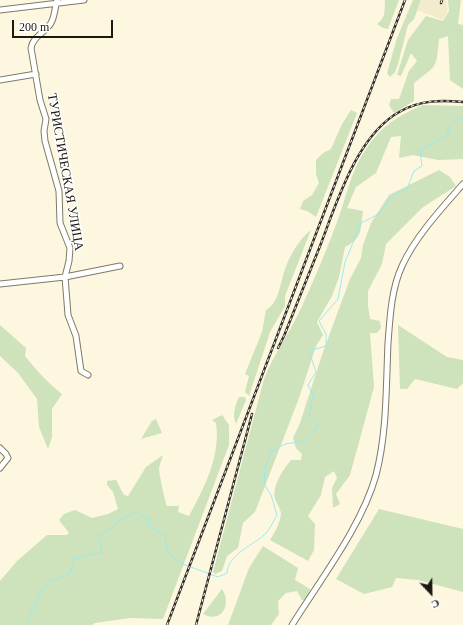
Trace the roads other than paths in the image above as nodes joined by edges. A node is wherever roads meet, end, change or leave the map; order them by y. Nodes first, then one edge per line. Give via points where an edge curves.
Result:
1 (84, 0) edge
2 (56, 2) edge
3 (0, 10) edge
4 (36, 74) junction
5 (0, 80) edge
6 (463, 184) edge
7 (120, 266) dead end
8 (65, 277) junction
9 (0, 284) edge
10 (88, 375) dead end
11 (0, 448) edge
12 (0, 468) edge
13 (292, 625) edge

1 - 2 street
2 - 3 street
2 - 4 street, ТУРИСТИЧЕСКАЯ УЛИЦА via 51,23 31,46
4 - 5 street
4 - 8 street, ТУРИСТИЧЕСКАЯ УЛИЦА via 46,119 45,141 59,191 60,223 70,248 70,261
6 - 13 street via 433,220 402,266 392,304 382,446 375,477 346,541
7 - 8 street
8 - 9 street
8 - 10 street, ТУРИСТИЧЕСКАЯ УЛИЦА via 68,315 76,336 81,371
11 - 12 street via 8,458

